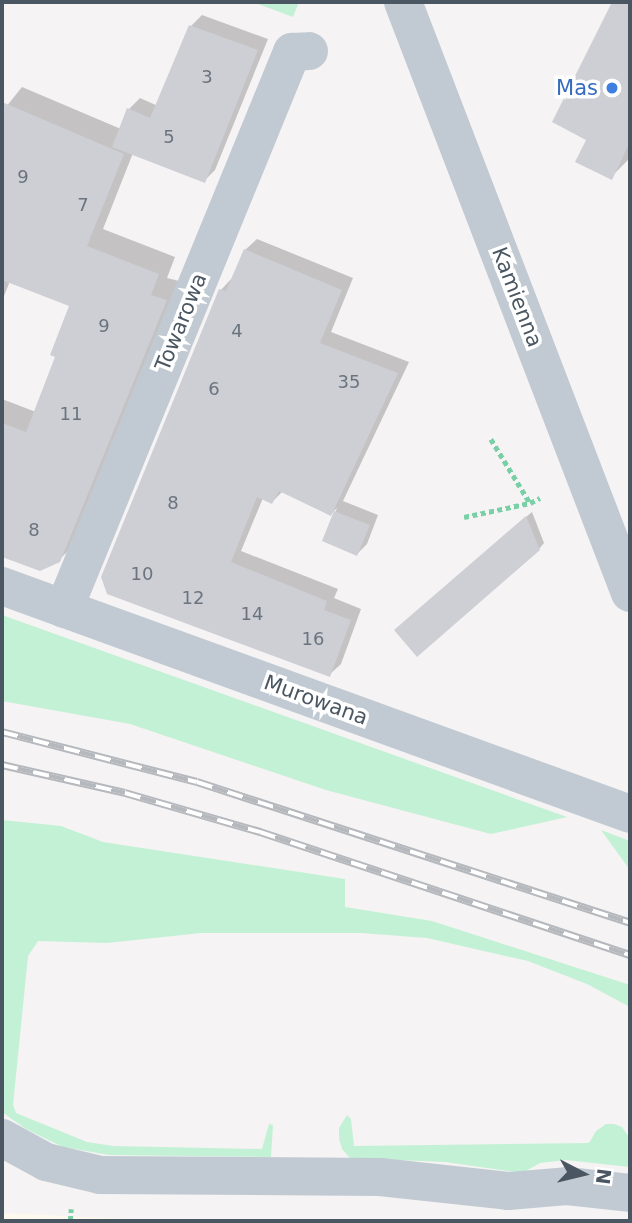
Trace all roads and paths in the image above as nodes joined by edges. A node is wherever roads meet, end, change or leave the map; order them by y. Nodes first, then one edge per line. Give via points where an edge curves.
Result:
1 (403, 2) edge
2 (309, 51) dead end
3 (491, 439) dead end
4 (541, 498) dead end
5 (530, 503) junction
6 (464, 517) dead end
7 (617, 519) edge
8 (2, 586) edge
9 (630, 593) edge
10 (64, 609) junction
11 (630, 814) edge
12 (2, 1138) edge
13 (630, 1193) edge
14 (507, 1206) edge

1 - 7 street, Kamienna
2 - 10 street, Towarowa via 292,52
3 - 5 path
4 - 5 path
5 - 6 path
7 - 9 street, Kamienna
8 - 10 street, Murowana
10 - 11 street, Murowana
12 - 14 street via 46,1162 100,1175 380,1177
13 - 14 street via 567,1186

